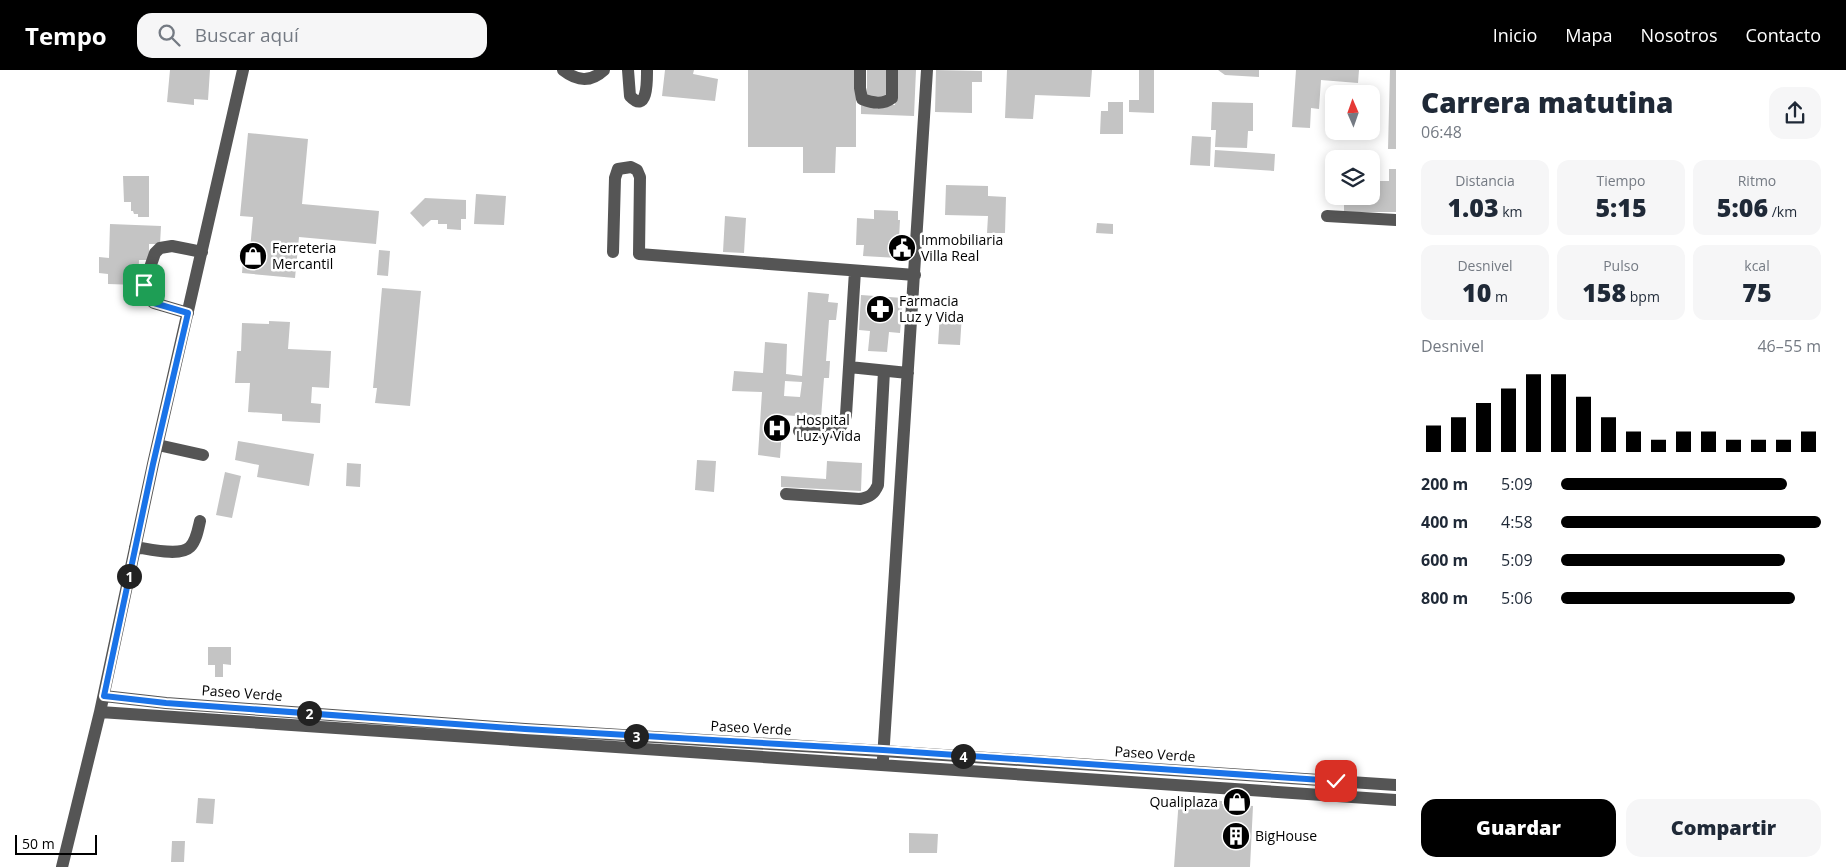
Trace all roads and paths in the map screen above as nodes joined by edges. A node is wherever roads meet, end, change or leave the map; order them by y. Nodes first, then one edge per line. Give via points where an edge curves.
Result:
1 (243, 70) edge
2 (563, 70) edge
3 (604, 70) edge
4 (628, 70) edge
5 (647, 70) edge
6 (860, 70) edge
7 (892, 70) edge
8 (928, 70) edge
9 (1327, 216) dead end
10 (1396, 220) edge
11 (202, 252) junction
12 (613, 252) dead end
13 (855, 271) junction
14 (915, 274) junction
15 (188, 313) junction
16 (849, 367) junction
17 (884, 371) junction
18 (908, 373) junction
19 (799, 431) dead end
20 (158, 445) junction
21 (203, 455) dead end
22 (786, 494) dead end
23 (200, 522) dead end
24 (135, 547) junction
25 (104, 696) junction
26 (100, 712) junction
27 (525, 735) junction
28 (883, 750) junction
29 (882, 765) junction
30 (1158, 769) junction
31 (1157, 784) junction
32 (1396, 785) edge
33 (1396, 800) edge
34 (62, 867) edge

1 - 11 street
2 - 3 street via 575,79 585,79
4 - 5 street via 628,90 633,100 646,95
6 - 7 street via 862,99 886,103 892,98
8 - 14 street
9 - 10 street
11 - 15 street
11 - 15 street via 172,246 160,248 155,252 144,285 145,296 154,303
12 - 13 street via 615,178 618,169 631,167 640,177 639,254
13 - 14 street
13 - 16 street
14 - 18 street
15 - 20 street
16 - 17 street
16 - 19 street via 843,425 829,433
17 - 18 street
17 - 22 street via 875,492 860,499
18 - 28 street
20 - 21 street
20 - 24 street
23 - 24 street via 196,539 184,552
24 - 25 street
25 - 26 street
25 - 27 street, Paseo Verde
26 - 27 street, Paseo Verde
26 - 34 street
27 - 28 street, Paseo Verde
27 - 29 street, Paseo Verde
28 - 29 street
28 - 30 street, Paseo Verde
29 - 31 street, Paseo Verde
30 - 31 street
30 - 32 street, Paseo Verde
31 - 33 street, Paseo Verde

